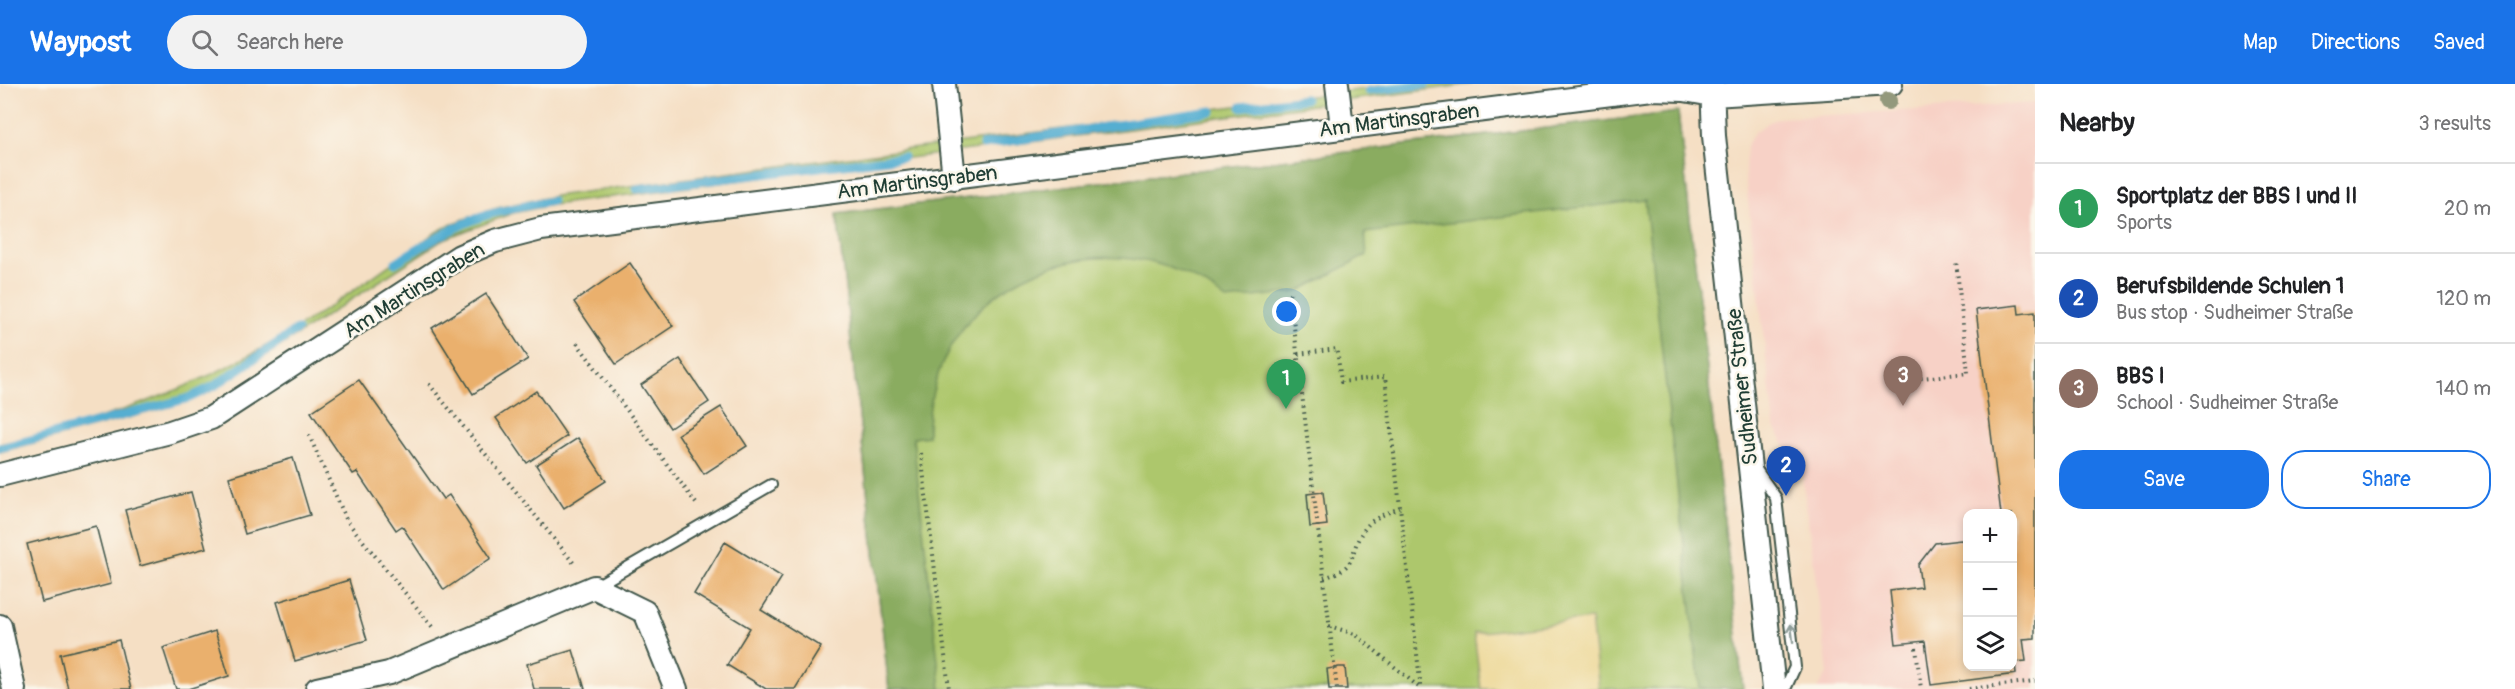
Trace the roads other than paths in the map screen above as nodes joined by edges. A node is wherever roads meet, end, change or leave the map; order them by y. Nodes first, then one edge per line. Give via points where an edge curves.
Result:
1 (944, 84) edge
2 (1337, 84) edge
3 (1891, 84) edge
4 (1712, 90) edge
5 (1342, 127) junction
6 (954, 178) junction
7 (1749, 459) junction
8 (0, 476) edge
9 (771, 484) dead end
10 (594, 587) junction
11 (0, 626) edge
12 (14, 689) edge
13 (317, 689) edge
14 (676, 689) edge
15 (1774, 689) edge
16 (1785, 689) edge

1 - 6 street
2 - 5 street
3 - 4 street, Am Martinsgraben
4 - 5 street, Am Martinsgraben via 1651,89
4 - 7 street, Sudheimer Straße
5 - 6 street, Am Martinsgraben
6 - 8 street, Am Martinsgraben via 541,229 495,241 441,268 211,418
7 - 15 street, Sudheimer Straße
16 -> 7 lane via 1795,667 1776,498
9 - 10 lane
10 - 13 street via 389,673
10 - 14 street via 645,612
11 - 12 street

